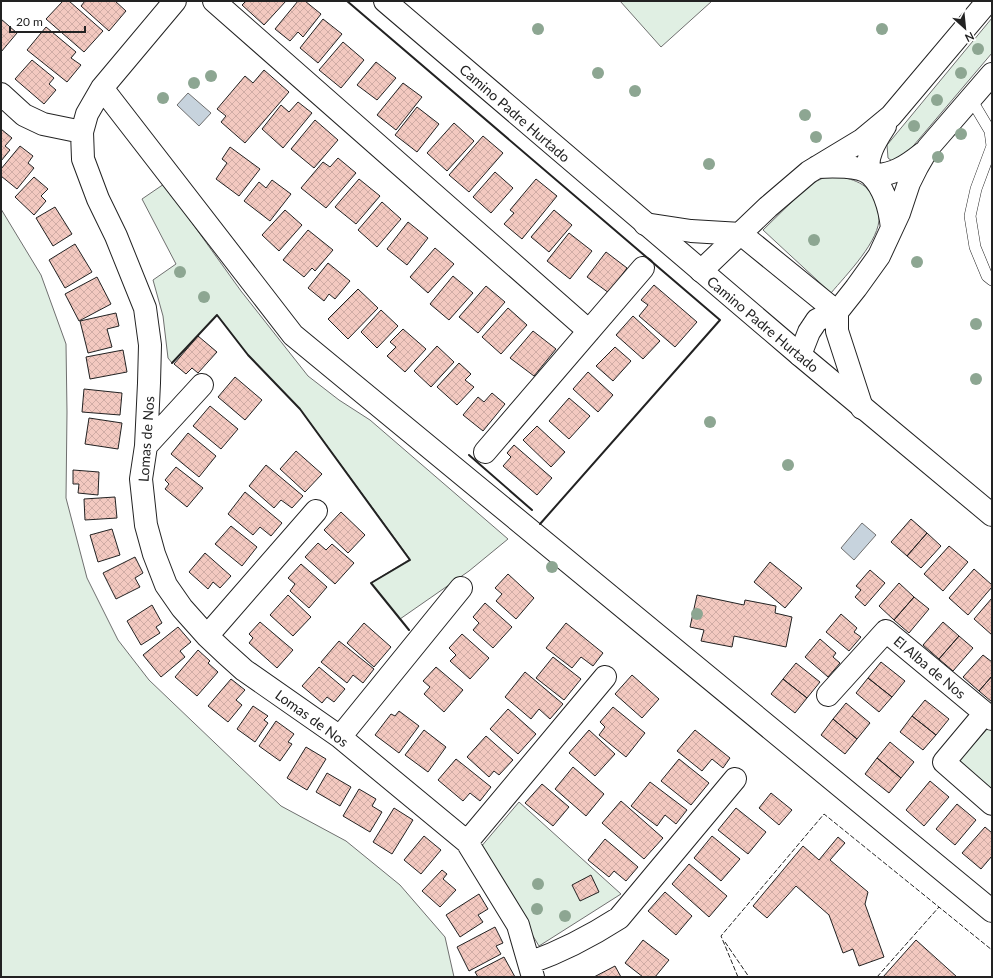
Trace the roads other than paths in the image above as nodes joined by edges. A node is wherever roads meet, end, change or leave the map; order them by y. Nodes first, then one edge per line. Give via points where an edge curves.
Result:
1 (175, 1) edge
2 (214, 1) edge
3 (385, 1) edge
4 (988, 1) edge
5 (992, 74) edge
6 (102, 88) junction
7 (1, 94) edge
8 (971, 100) junction
9 (891, 116) junction
10 (82, 132) junction
11 (928, 148) junction
12 (817, 167) junction
13 (870, 174) junction
14 (646, 224) junction
15 (892, 228) junction
16 (741, 234) junction
17 (642, 268) dead end
18 (701, 271) junction
19 (992, 280) edge
20 (837, 312) junction
21 (589, 331) junction
22 (800, 355) junction
23 (202, 385) dead end
24 (862, 408) junction
25 (146, 446) junction
26 (485, 452) dead end
27 (316, 511) dead end
28 (992, 515) edge
29 (461, 588) dead end
30 (206, 636) junction
31 (605, 677) dead end
32 (828, 694) dead end
33 (989, 716) edge
34 (340, 737) junction
35 (735, 779) dead end
36 (992, 804) edge
37 (467, 842) junction
38 (992, 911) edge
39 (531, 970) edge

1 - 6 street, Lomas de Nos
2 - 21 street
3 - 14 street, Camino Padre Hurtado
4 - 9 street
5 - 8 street
6 - 10 street, Lomas de Nos via 87,114
6 - 38 street via 293,335
7 - 10 street via 24,115 43,124
8 - 11 street
8 - 19 lane via 990,131 992,146 976,189 970,216 975,247 987,276
9 - 12 street via 862,140
9 - 13 street via 870,154
10 - 25 street, Lomas de Nos via 83,159 145,308 150,345
11 - 13 street via 893,172 883,175
11 - 15 street via 909,183
12 - 13 street via 833,165
12 - 16 street via 792,185
13 - 15 street via 887,202
14 - 16 street via 691,231
14 - 18 street, Camino Padre Hurtado
15 - 20 street via 879,256
16 - 18 street
16 - 20 street
17 - 21 street
18 - 22 street, Camino Padre Hurtado
20 - 22 street via 817,320
20 - 24 street via 837,331
21 - 26 street
22 - 24 street, Camino Padre Hurtado
23 - 25 street
24 - 28 street, Camino Padre Hurtado
25 - 30 street, Lomas de Nos via 142,480 146,525 154,554 166,585
27 - 30 street
29 - 34 street
30 - 34 street, Lomas de Nos via 244,670
31 - 37 street
32 - 33 street, El Alba de Nos via 886,631
33 - 36 street, El Alba de Nos via 944,762
34 - 37 street, Lomas de Nos
35 - 39 street via 619,918 549,956
37 - 39 street, Lomas de Nos via 518,925

